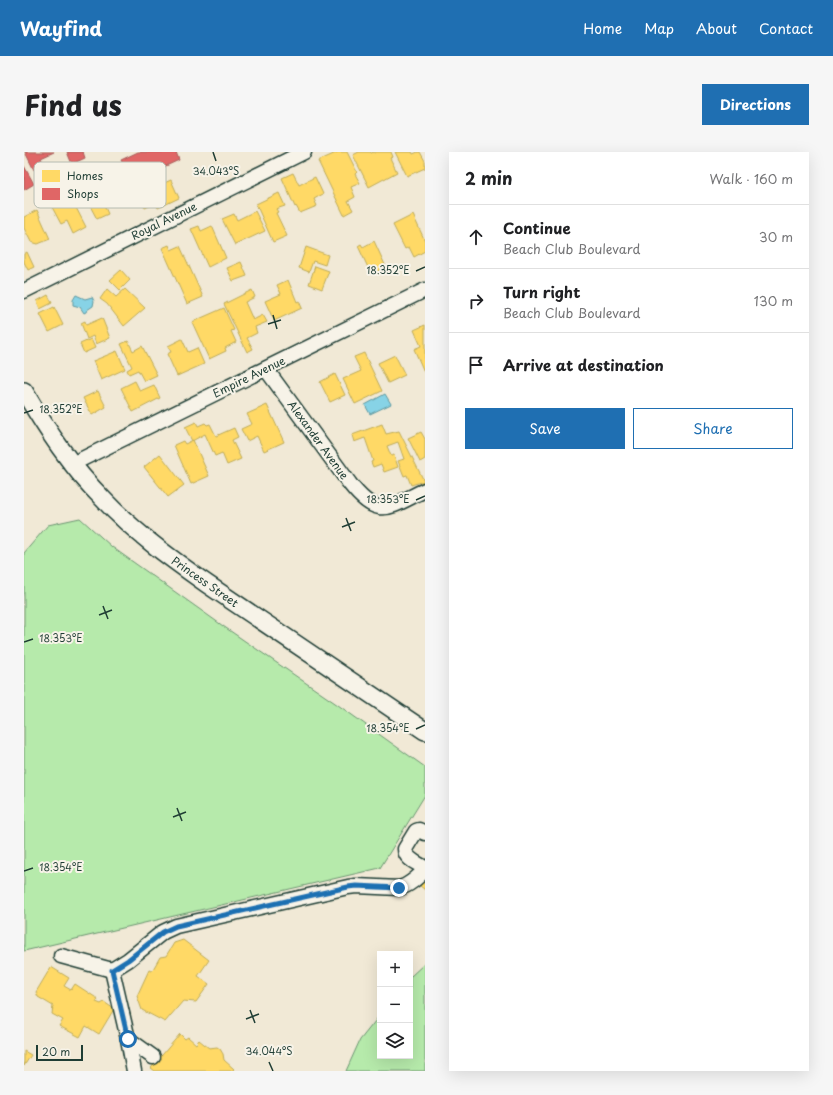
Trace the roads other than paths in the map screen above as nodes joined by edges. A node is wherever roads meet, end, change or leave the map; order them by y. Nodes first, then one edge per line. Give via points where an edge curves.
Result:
1 (304, 152) edge
2 (425, 290) edge
3 (24, 291) edge
4 (266, 369) junction
5 (24, 391) edge
6 (72, 464) junction
7 (425, 490) edge
8 (425, 731) edge
9 (425, 833) edge
10 (425, 869) edge
11 (61, 956) dead end
12 (112, 970) junction
13 (128, 1039) junction
14 (153, 1057) dead end
15 (134, 1071) edge

1 - 3 street, Royal Avenue
2 - 4 street, Empire Avenue
4 - 6 street, Empire Avenue
4 - 7 street, Alexander Avenue via 352,488 364,500 374,507 389,507
5 - 6 street, Princess Street
6 - 8 street, Princess Street via 102,499 174,561
9 - 10 street via 416,831 405,852
10 - 12 street via 403,888 348,887 176,926 163,932
11 - 12 street
12 - 13 street
13 - 14 street
13 - 15 street

